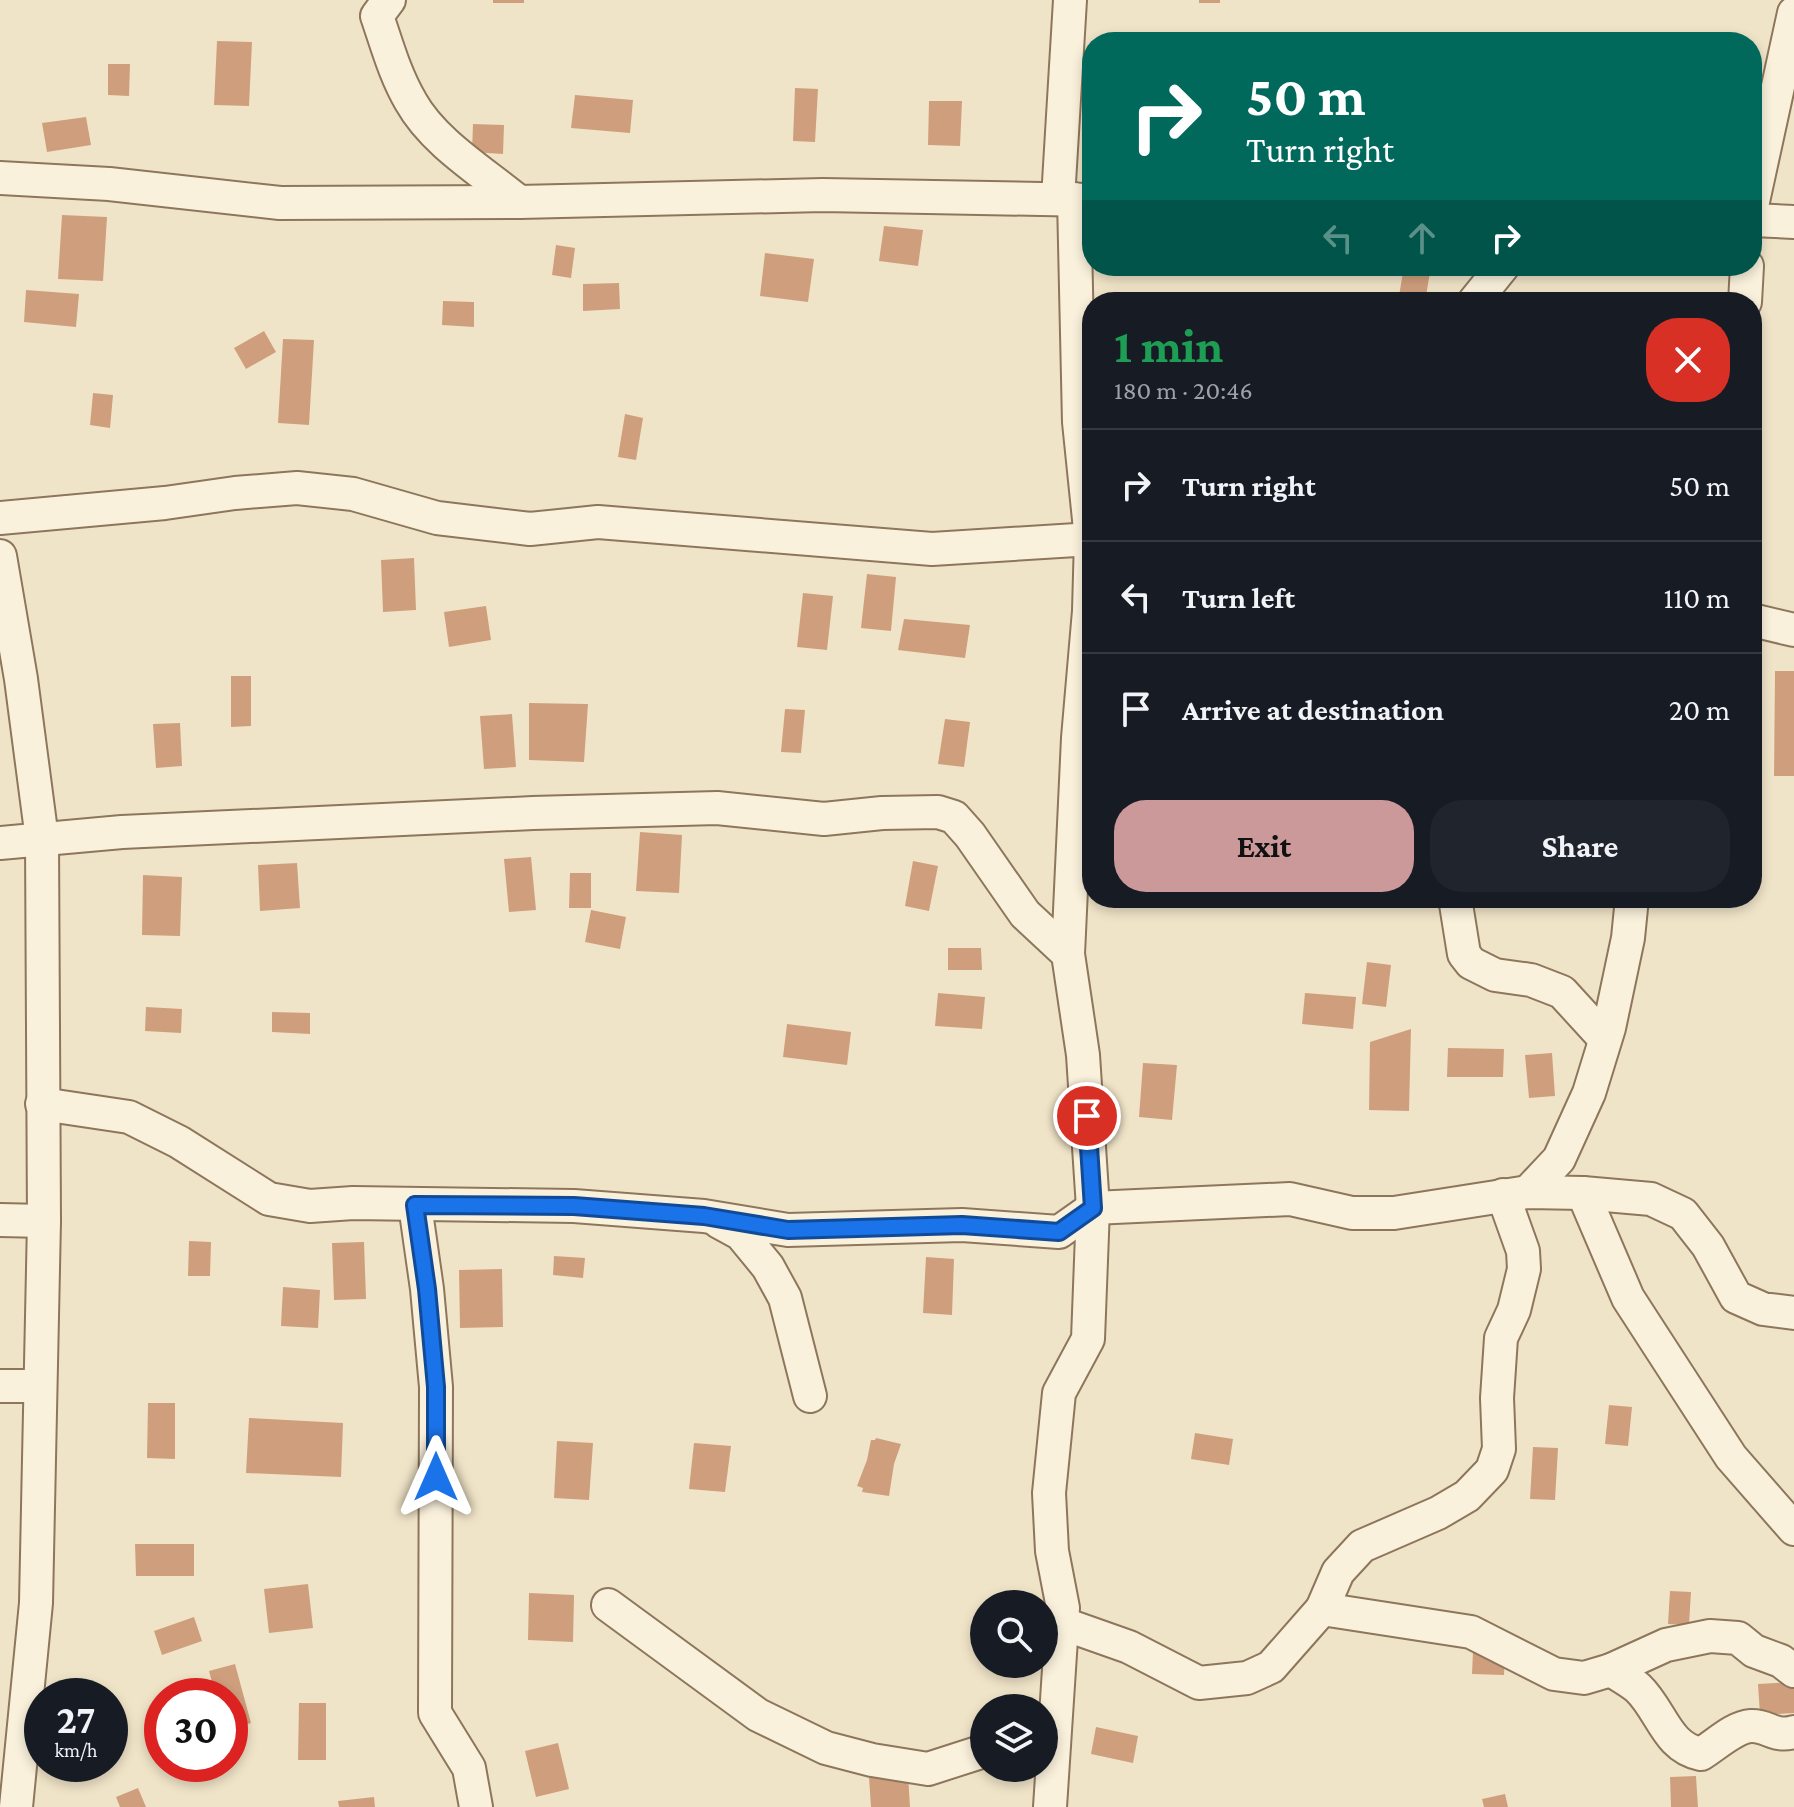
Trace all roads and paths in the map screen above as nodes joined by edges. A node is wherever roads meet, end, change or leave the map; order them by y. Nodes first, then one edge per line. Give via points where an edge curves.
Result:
1 (389, 0) edge
2 (1070, 0) edge
3 (1794, 13) edge
4 (1762, 160) edge
5 (0, 178) edge
6 (1075, 199) edge
7 (519, 202) junction
8 (1762, 220) edge
9 (1794, 222) edge
10 (1495, 276) edge
11 (1482, 292) edge
12 (1082, 451) edge
13 (0, 518) edge
14 (1082, 540) edge
15 (0, 556) edge
16 (1762, 622) edge
17 (1794, 630) edge
18 (1082, 692) edge
19 (42, 839) junction
20 (0, 843) edge
21 (1457, 908) edge
22 (1631, 908) edge
23 (1068, 954) junction
24 (1605, 1039) junction
25 (42, 1104) junction
26 (1516, 1193) junction
27 (1583, 1193) junction
28 (415, 1205) junction
29 (1093, 1208) junction
30 (709, 1216) junction
31 (0, 1220) edge
32 (44, 1221) junction
33 (1794, 1313) edge
34 (0, 1386) edge
35 (39, 1386) junction
36 (810, 1396) dead end
37 (1794, 1529) edge
38 (608, 1605) dead end
39 (1322, 1609) junction
40 (1061, 1623) junction
41 (1611, 1670) junction
42 (1794, 1671) edge
43 (1053, 1694) edge
44 (1794, 1732) edge
45 (970, 1756) edge
46 (1050, 1782) edge
47 (16, 1807) edge
48 (476, 1807) edge
49 (1050, 1807) edge

1 - 7 street via 377,16 411,103 431,128
2 - 6 street
3 - 4 street
5 - 7 street via 280,203
6 - 7 street via 823,195
6 - 12 street
8 - 9 street
10 - 11 street
13 - 14 street via 297,488 353,494 437,518 530,529 598,522 932,549
15 - 19 street
16 - 17 street
18 - 23 street
19 - 20 street
19 - 23 street via 533,813 717,808 824,819 938,812 954,817 1025,914
19 - 25 street
21 - 24 street via 1464,954 1471,963 1495,975 1531,980 1562,992
22 - 24 street
23 - 29 street via 1083,1055
24 - 26 street via 1589,1093 1559,1159
25 - 28 street via 129,1117 269,1199 310,1206
25 - 32 street
26 - 27 street
26 - 29 street via 1394,1213 1352,1213 1290,1199
26 - 39 street via 1524,1269 1501,1338 1499,1449 1492,1470 1467,1496 1438,1513 1362,1546 1338,1572
27 - 33 street via 1651,1199 1683,1214 1736,1297 1763,1309
27 - 37 street via 1628,1298 1731,1457
28 - 30 street via 574,1206
28 - 48 street via 436,1387 435,1713 469,1768
29 - 30 street via 1059,1232 962,1225 788,1230
29 - 40 street via 1088,1339 1059,1393 1049,1493
30 - 36 street via 741,1234 780,1288
31 - 32 street
32 - 35 street
34 - 35 street
35 - 47 street via 36,1603
38 - 45 street via 758,1715 826,1748 928,1769
39 - 40 street via 1271,1667 1247,1678 1199,1683 1129,1647
39 - 41 street via 1471,1632 1554,1674 1584,1678
40 - 43 street
41 - 42 street via 1666,1645 1710,1636 1738,1638
41 - 44 street via 1637,1687 1673,1741 1689,1752 1701,1754 1752,1726 1779,1735
46 - 49 street

